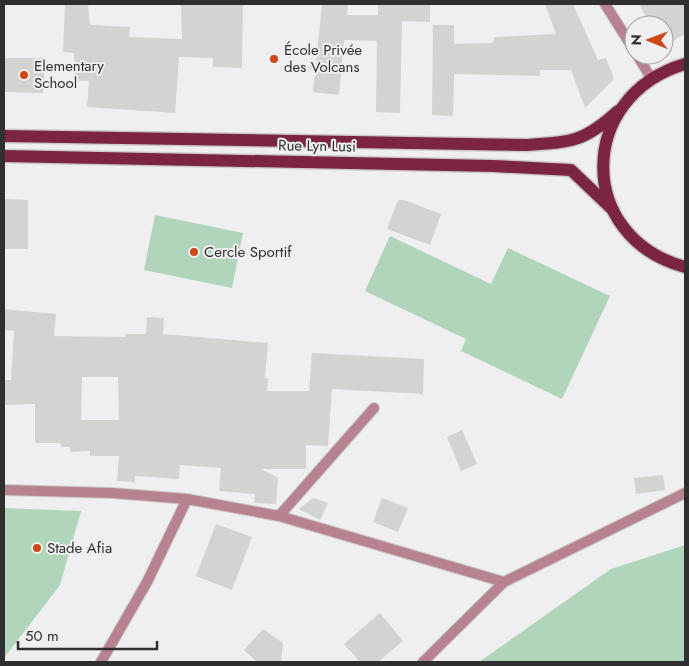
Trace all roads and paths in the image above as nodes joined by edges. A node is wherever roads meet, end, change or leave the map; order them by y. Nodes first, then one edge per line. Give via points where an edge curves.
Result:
1 (605, 4) edge
2 (624, 34) edge
3 (685, 64) edge
4 (643, 65) edge
5 (651, 78) junction
6 (618, 111) junction
7 (4, 136) edge
8 (4, 156) edge
9 (613, 210) junction
10 (685, 267) edge
11 (374, 408) dead end
12 (4, 490) edge
13 (685, 492) edge
14 (187, 499) junction
15 (279, 516) junction
16 (504, 582) junction
17 (101, 662) edge
18 (423, 662) edge

1 - 2 street
3 - 5 main road
4 - 5 street
5 - 6 main road, Rue Lyn Lusi
6 - 7 main road, Rue Lyn Lusi via 600,128 576,140 528,145
6 - 9 main road via 608,132 603,154 605,188
8 - 9 main road, Rue Lyn Lusi via 571,170
9 - 10 main road via 631,237 643,248
11 - 15 street
12 - 14 street
13 - 16 street
14 - 15 street
14 - 17 street via 147,582
15 - 16 street
16 - 18 street

